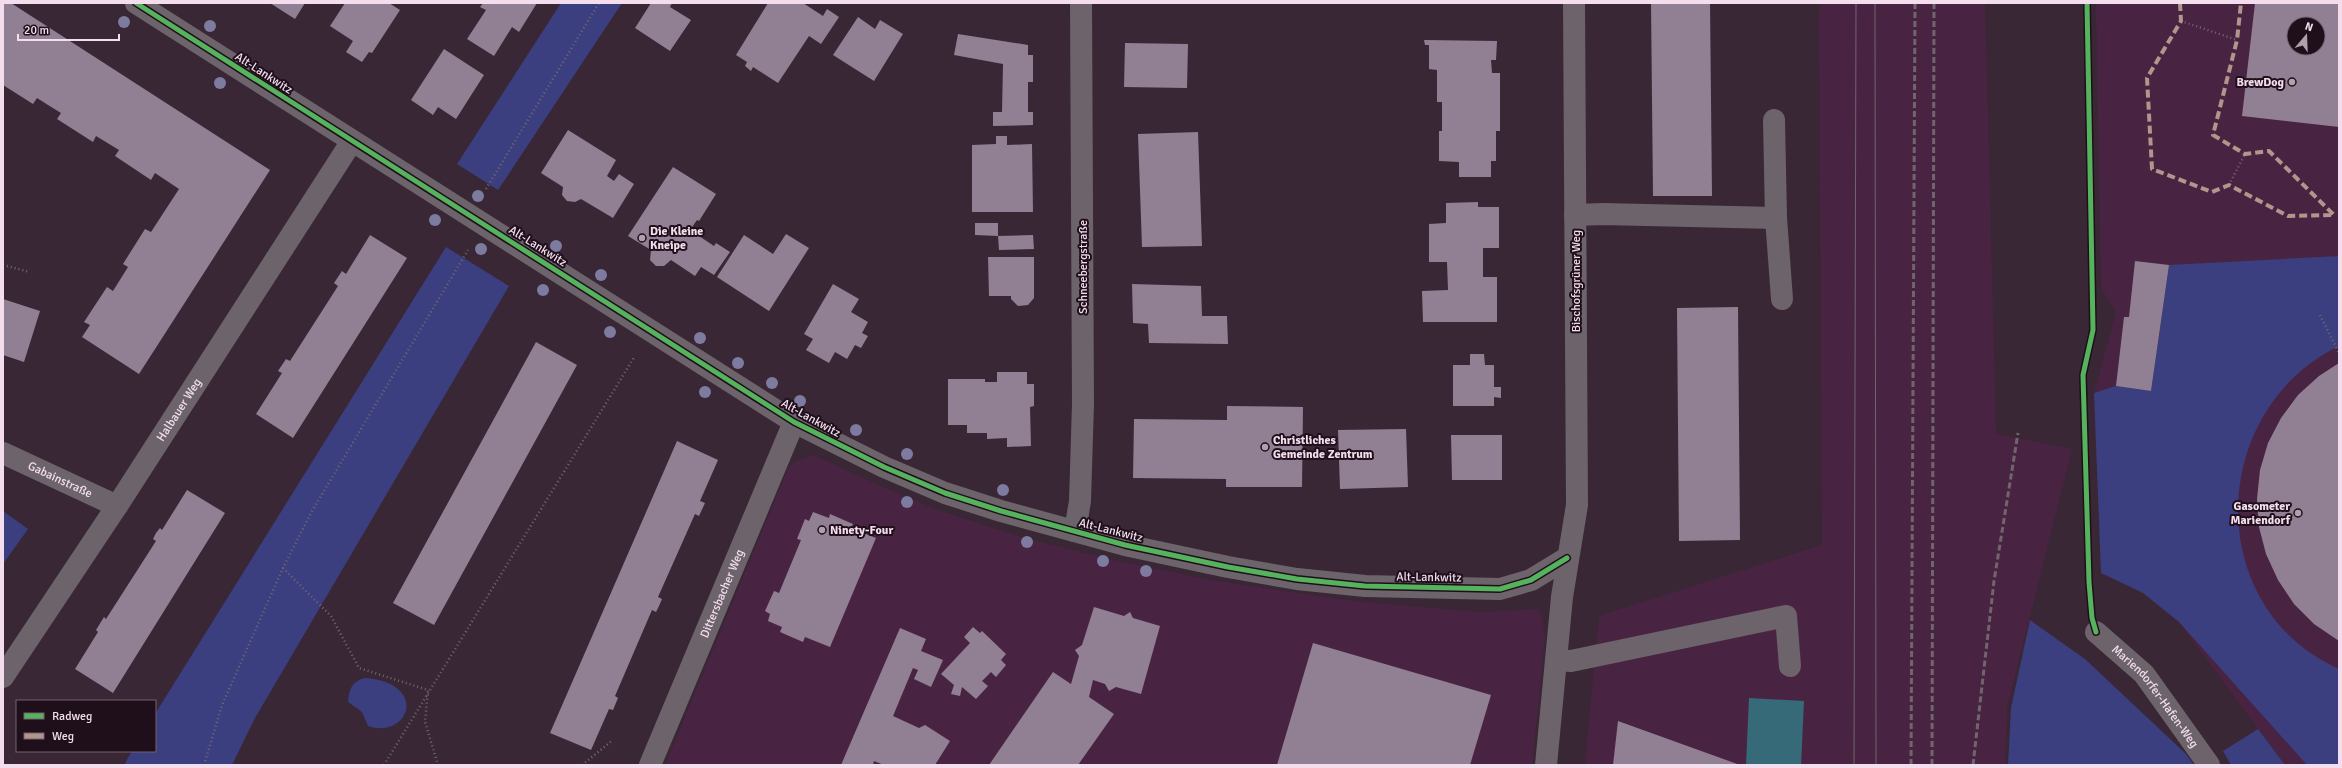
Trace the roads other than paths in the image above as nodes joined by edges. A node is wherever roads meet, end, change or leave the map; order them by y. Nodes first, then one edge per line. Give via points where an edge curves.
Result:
1 (137, 3) edge
2 (1081, 3) edge
3 (1574, 3) edge
4 (1774, 120) dead end
5 (352, 141) junction
6 (1576, 216) junction
7 (1776, 218) junction
8 (1782, 299) dead end
9 (794, 422) junction
10 (3, 454) edge
11 (118, 506) junction
12 (1074, 531) junction
13 (1567, 558) junction
14 (2096, 632) dead end
15 (1556, 660) junction
16 (1790, 666) dead end
17 (3, 678) edge
18 (650, 765) edge
19 (1546, 765) edge
20 (2209, 765) edge

1 - 5 street, Alt-Lankwitz
2 - 12 street, Schneebergstraße via 1083,404 1080,501
3 - 6 street, Bischofsgrüner Weg
4 - 7 street
5 - 9 street, Alt-Lankwitz
5 - 11 street, Halbauer Weg
6 - 7 street via 1603,214
6 - 13 street, Bischofsgrüner Weg via 1577,505
7 - 8 street
9 - 12 street, Alt-Lankwitz via 884,467 945,493
9 - 18 street, Dittersbacher Weg
10 - 11 street, Gabainstraße
11 - 17 street, Halbauer Weg
12 - 13 street, Alt-Lankwitz via 1228,567 1297,579 1365,586 1500,589 1532,580
13 - 15 street
14 - 20 street, Mariendorfer-Hafen-Weg via 2144,674
15 - 16 street via 1571,661 1786,616
15 - 19 street

